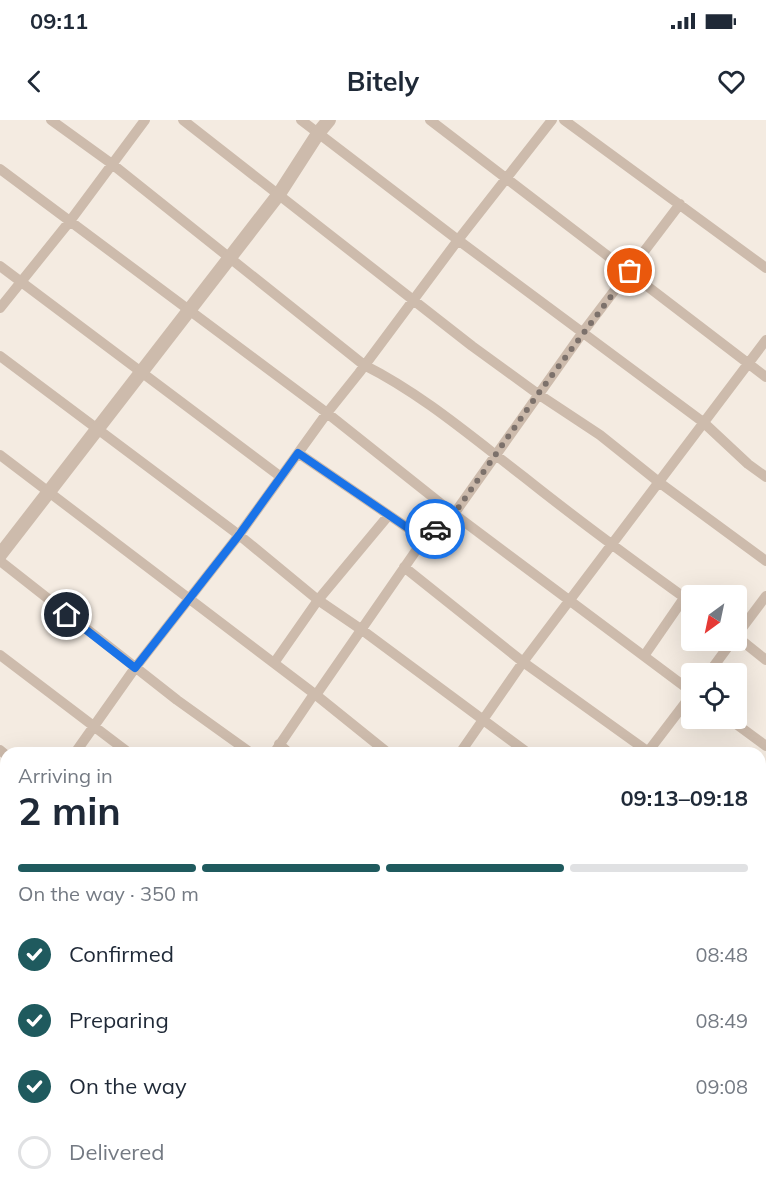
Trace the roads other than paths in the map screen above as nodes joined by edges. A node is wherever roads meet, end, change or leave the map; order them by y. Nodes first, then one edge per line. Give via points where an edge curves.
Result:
1 (51, 120) edge
2 (145, 120) edge
3 (183, 120) edge
4 (301, 120) edge
5 (329, 120) edge
6 (430, 120) edge
7 (552, 120) edge
8 (564, 120) edge
9 (319, 132) junction
10 (112, 165) junction
11 (0, 169) edge
12 (507, 180) junction
13 (279, 194) junction
14 (680, 204) junction
15 (70, 222) junction
16 (458, 240) junction
17 (230, 257) junction
18 (0, 266) edge
19 (766, 268) edge
20 (630, 271) junction
21 (21, 282) junction
22 (413, 300) junction
23 (0, 308) edge
24 (189, 312) junction
25 (583, 332) junction
26 (766, 340) edge
27 (0, 356) edge
28 (748, 363) junction
29 (364, 365) junction
30 (142, 372) junction
31 (766, 377) edge
32 (538, 394) junction
33 (327, 413) junction
34 (703, 422) junction
35 (99, 429) junction
36 (298, 453) junction
37 (495, 454) junction
38 (0, 455) edge
39 (281, 477) junction
40 (766, 477) edge
41 (660, 483) junction
42 (50, 493) junction
43 (454, 514) junction
44 (388, 516) junction
45 (239, 535) junction
46 (424, 539) junction
47 (610, 545) junction
48 (0, 555) edge
49 (0, 561) edge
50 (766, 561) edge
51 (405, 567) junction
52 (681, 596) edge
53 (766, 596) edge
54 (190, 599) junction
55 (569, 599) junction
56 (318, 600) junction
57 (681, 610) edge
58 (362, 630) junction
59 (0, 655) edge
60 (644, 656) junction
61 (766, 660) edge
62 (523, 662) junction
63 (274, 663) junction
64 (135, 668) junction
65 (681, 685) edge
66 (315, 695) junction
67 (681, 708) edge
68 (484, 720) junction
69 (94, 725) junction
70 (743, 729) edge
71 (766, 746) edge
72 (79, 747) edge
73 (122, 747) edge
74 (241, 747) edge
75 (277, 747) edge
76 (380, 747) edge
77 (464, 747) edge
78 (520, 747) edge
79 (640, 747) edge
80 (652, 747) edge

1 - 10 street
2 - 10 street
3 - 13 street
4 - 9 street
5 - 9 street
6 - 12 street
7 - 12 street
8 - 14 street
9 - 13 street
9 - 16 street
10 - 15 street
10 - 17 street
11 - 15 street
12 - 16 street
12 - 20 street
13 - 17 street
13 - 22 street
14 - 19 street
14 - 20 street
15 - 21 street
15 - 24 street
16 - 22 street
16 - 25 street
17 - 24 street
17 - 29 street
18 - 21 street
20 - 25 street
20 - 28 street
21 - 23 street
21 - 30 street
22 - 29 street
22 - 32 street
24 - 30 street
24 - 33 street
25 - 32 street
25 - 34 street
26 - 28 street
27 - 35 street
28 - 31 street
28 - 34 street
29 - 33 street
29 - 37 street via 393,380
30 - 35 street
30 - 39 street
32 - 37 street
32 - 41 street via 600,435
33 - 36 street
33 - 43 street
34 - 40 street
34 - 41 street
35 - 42 street
35 - 45 street
36 - 39 street
36 - 44 street
37 - 43 street
37 - 47 street
38 - 42 street
39 - 45 street
41 - 47 street
41 - 50 street
42 - 48 street
42 - 54 street
43 - 46 street
43 - 55 street
44 - 46 street
44 - 56 street
45 - 54 street
45 - 56 street
46 - 51 street
47 - 52 street
47 - 55 street
49 - 64 street
51 - 58 street
51 - 62 street
53 - 61 street via 736,636
54 - 63 street
54 - 64 street
55 - 60 street
55 - 62 street
56 - 58 street
56 - 63 street
57 - 60 street
58 - 66 street
58 - 68 street
59 - 69 street
60 - 65 street
62 - 68 street
62 - 79 street
63 - 66 street
64 - 69 street
64 - 74 street
66 - 75 street
66 - 76 street
67 - 80 street
68 - 77 street
68 - 78 street
69 - 72 street
69 - 73 street
70 - 71 street

